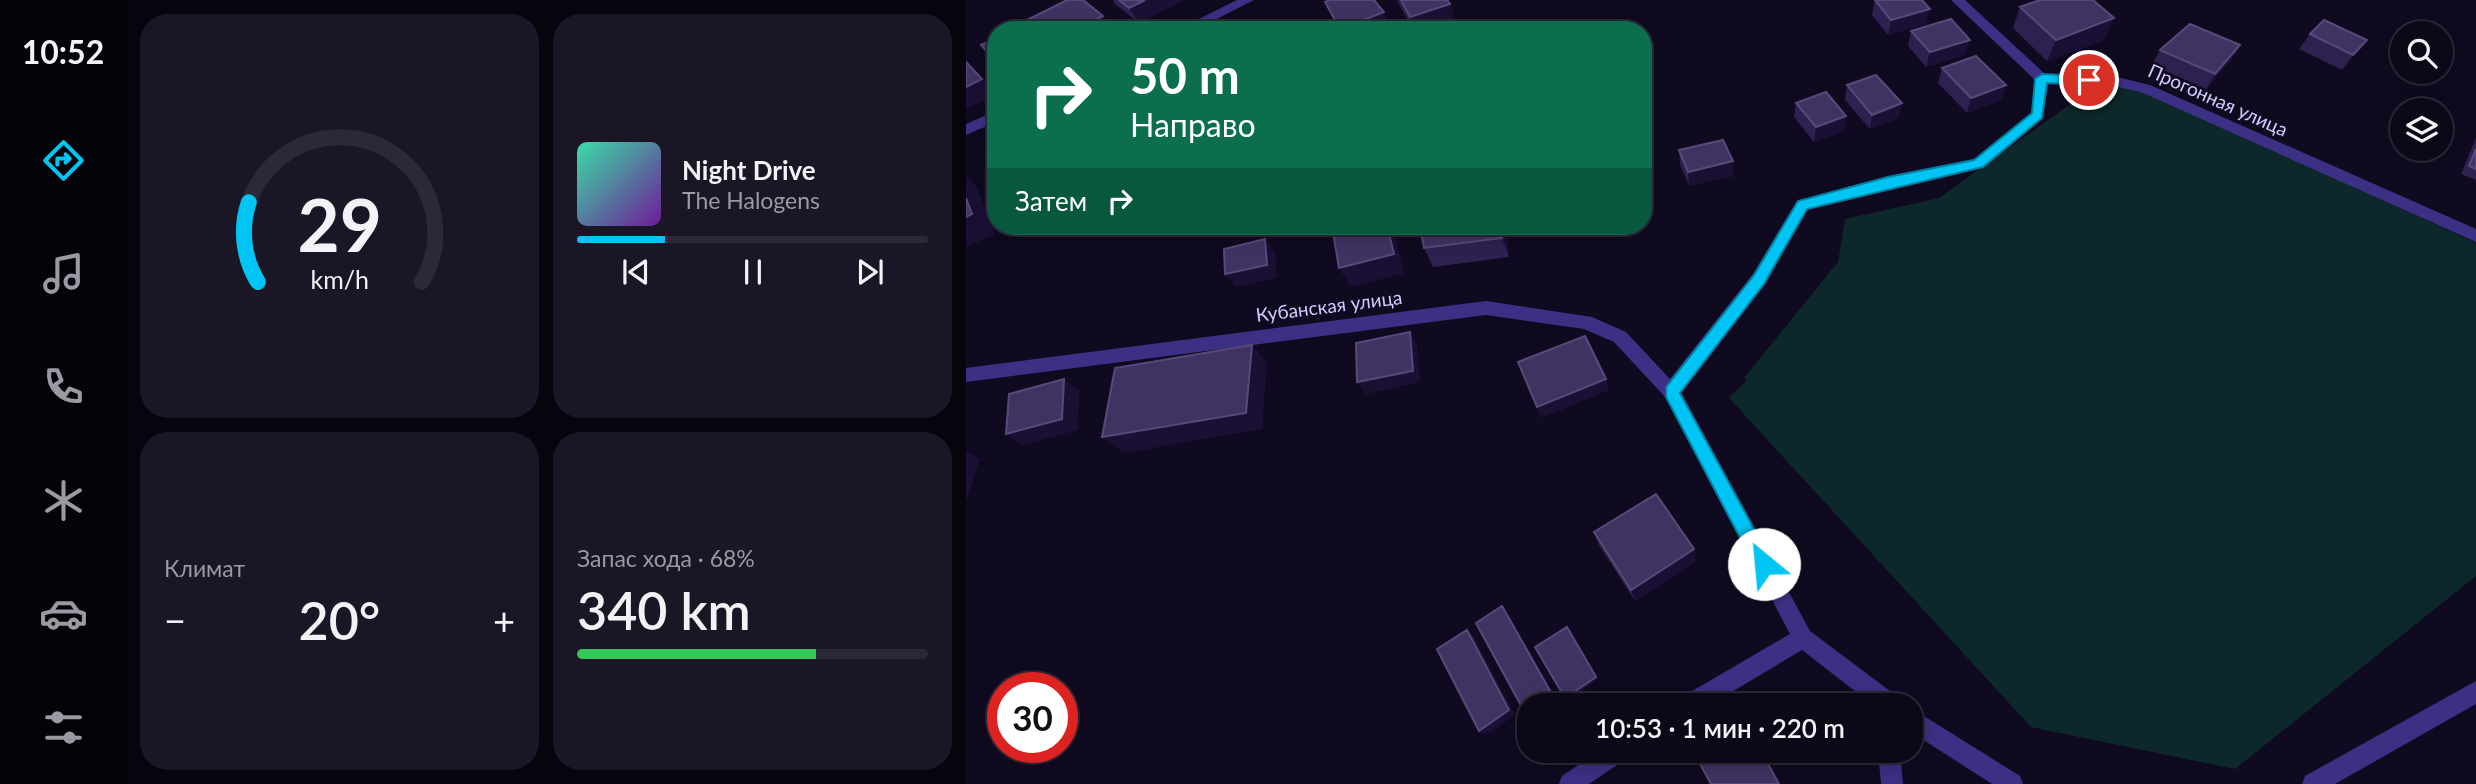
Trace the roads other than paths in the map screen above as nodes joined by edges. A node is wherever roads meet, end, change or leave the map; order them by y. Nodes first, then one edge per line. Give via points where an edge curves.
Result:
1 (1248, 0) edge
2 (1957, 0) edge
3 (1202, 21) edge
4 (2042, 79) junction
5 (987, 120) edge
6 (966, 130) edge
7 (2476, 236) edge
8 (966, 375) edge
9 (1671, 392) junction
10 (1803, 638) junction
11 (2476, 692) edge
12 (1710, 693) edge
13 (1872, 693) edge
14 (1923, 727) edge
15 (1601, 763) edge
16 (1890, 763) edge
17 (1570, 784) edge
18 (1892, 784) edge
19 (2012, 784) edge
20 (2313, 784) edge

1 - 3 street
2 - 4 street
4 - 7 street, Прогонная улица via 2113,81 2146,88
4 - 9 street via 2038,115 1978,164 1802,205 1759,279
5 - 6 street
8 - 9 street, Кубанская улица via 1486,308 1586,322 1620,337
9 - 10 street, Кубанская улица
10 - 12 street
10 - 13 street
11 - 20 street
14 - 19 street
15 - 17 street
16 - 18 street

